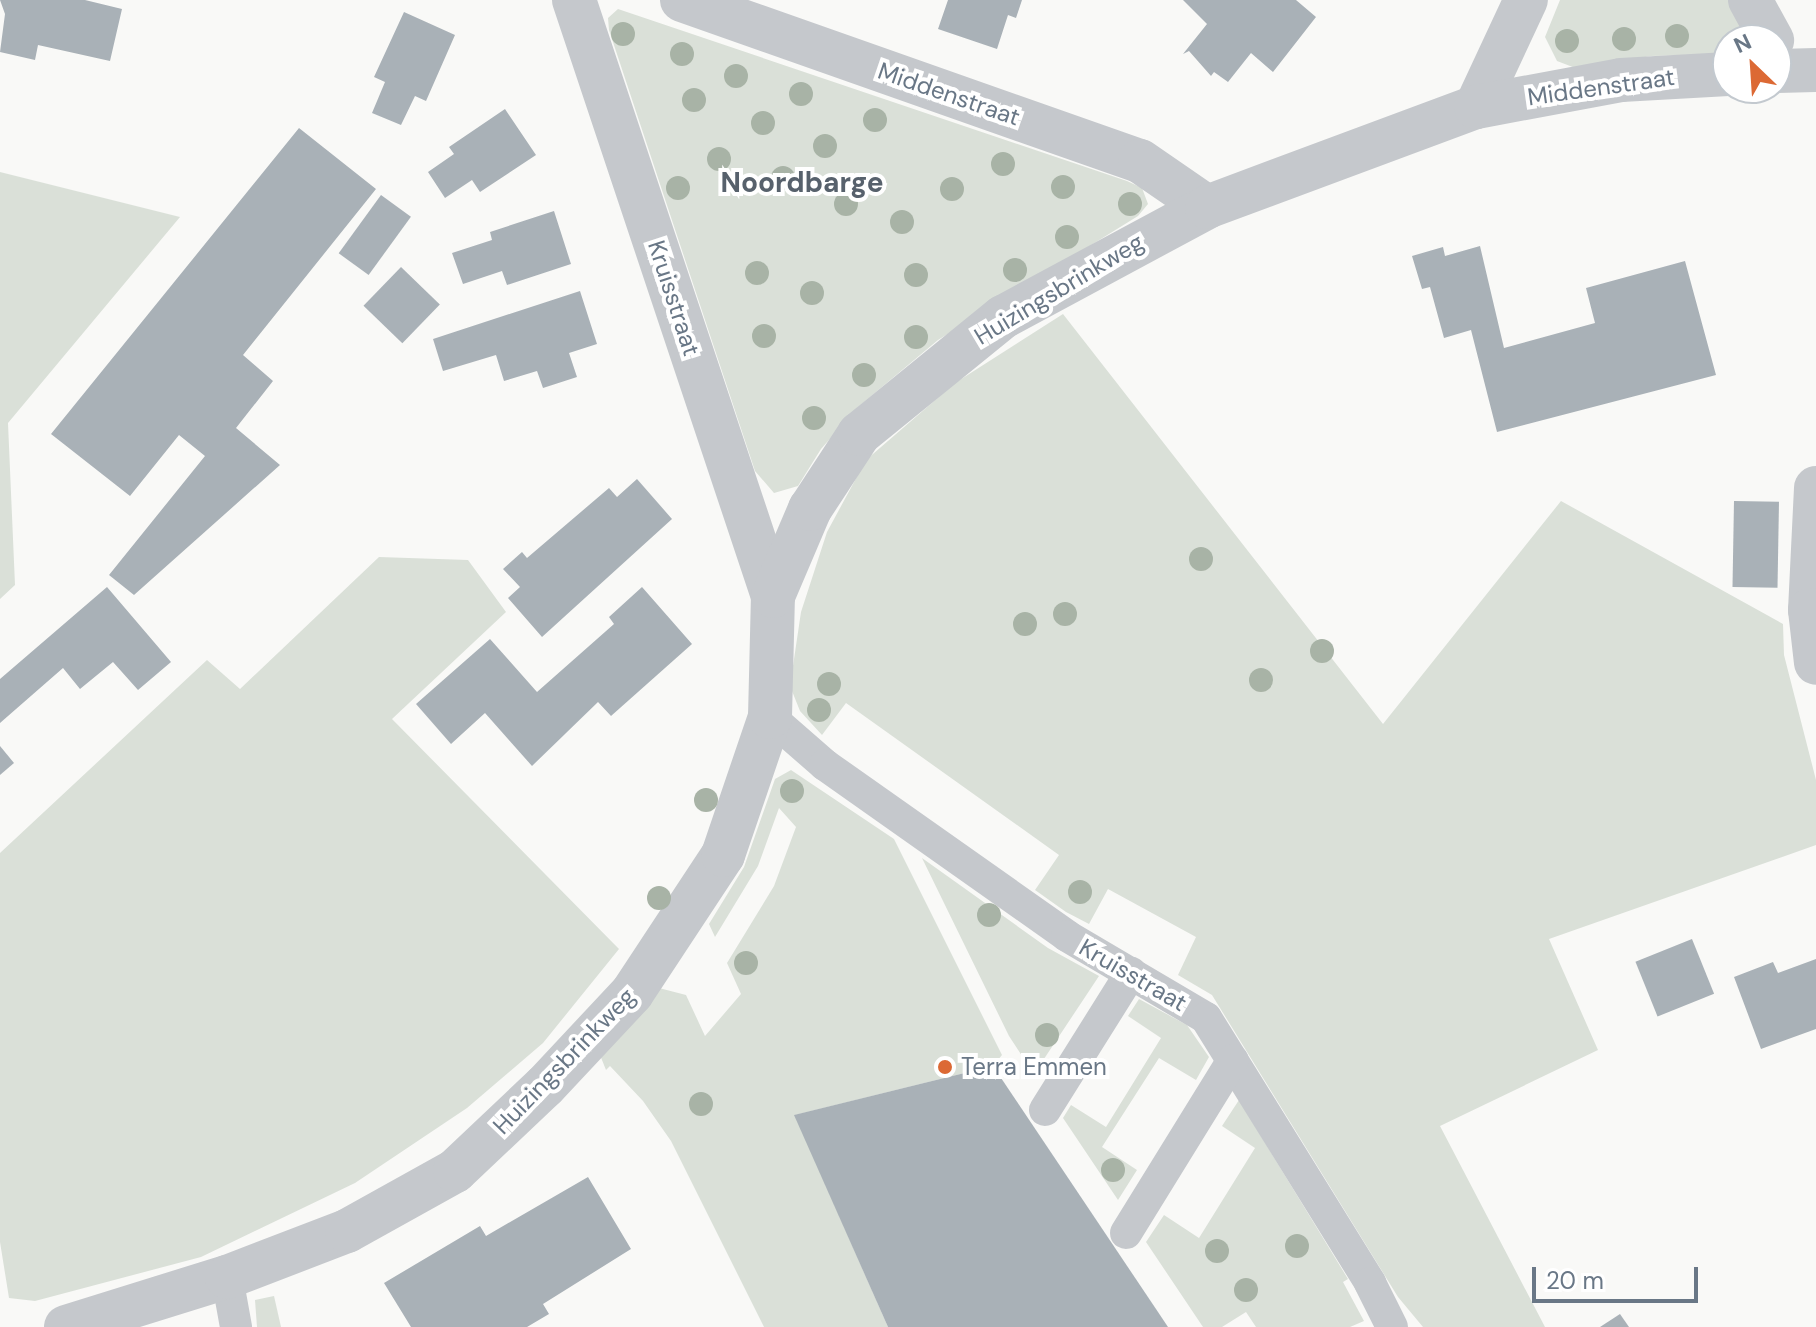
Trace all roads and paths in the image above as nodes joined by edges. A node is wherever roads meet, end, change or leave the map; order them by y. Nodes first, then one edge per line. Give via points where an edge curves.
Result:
1 (574, 0) edge
2 (682, 0) edge
3 (1526, 0) edge
4 (1750, 0) edge
5 (1765, 24) edge
6 (1712, 75) edge
7 (1476, 107) junction
8 (1207, 207) junction
9 (1816, 488) edge
10 (773, 596) junction
11 (1816, 663) edge
12 (770, 717) junction
13 (1131, 973) junction
14 (1233, 1060) junction
15 (1045, 1110) dead end
16 (1126, 1233) dead end
17 (227, 1277) junction
18 (66, 1327) edge
19 (236, 1327) edge
20 (1392, 1327) edge

1 - 10 street, Kruisstraat
2 - 8 street, Middenstraat via 1140,161
3 - 7 street
4 - 5 street
6 - 7 street, Middenstraat via 1621,80
7 - 8 street, Huizingsbrinkweg
8 - 10 street, Huizingsbrinkweg via 1003,317 909,388 859,434 810,509
9 - 11 street via 1810,610
10 - 12 street, Huizingsbrinkweg
12 - 13 lane, Kruisstraat via 837,774 1067,936
12 - 17 street, Huizingsbrinkweg via 723,855 632,993 545,1086 455,1171 347,1231
13 - 14 lane, Kruisstraat via 1206,1018
13 - 15 lane
14 - 16 lane
14 - 20 lane, Kruisstraat
17 - 18 street, Huizingsbrinkweg
17 - 19 lane

